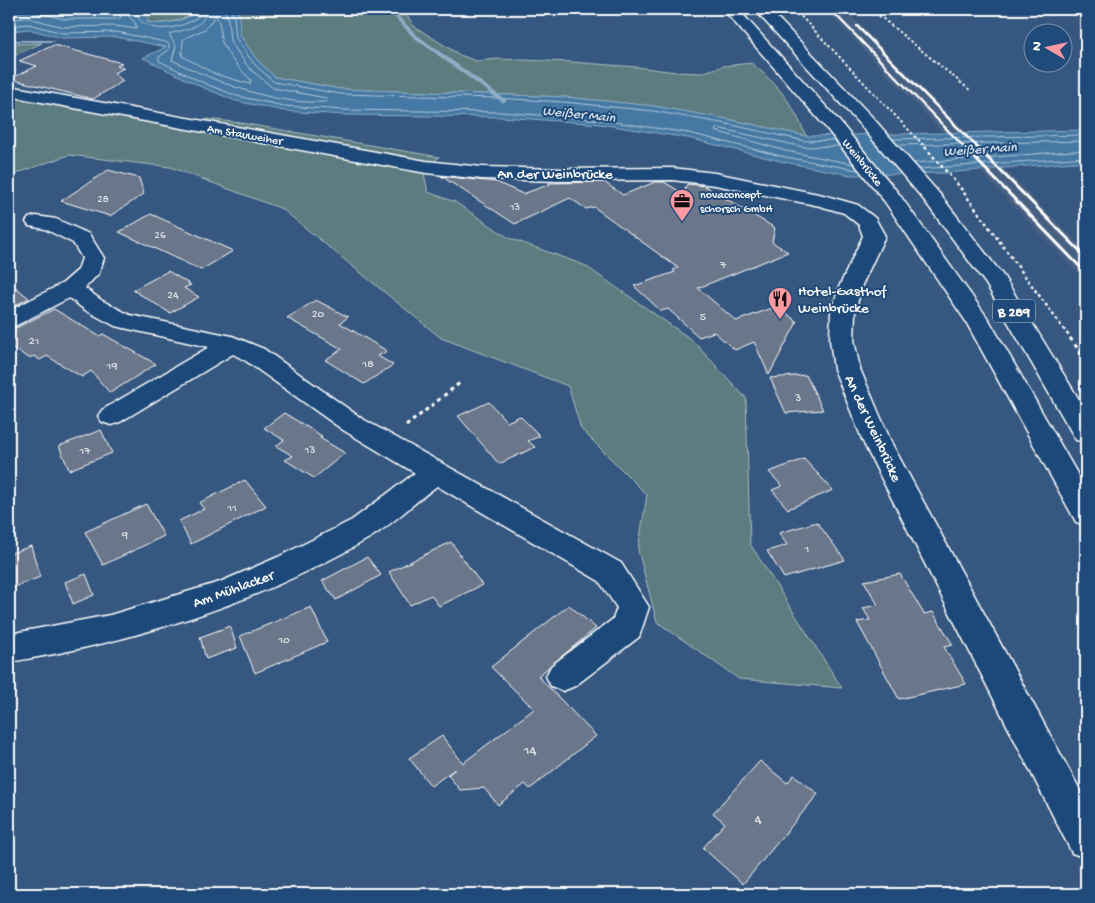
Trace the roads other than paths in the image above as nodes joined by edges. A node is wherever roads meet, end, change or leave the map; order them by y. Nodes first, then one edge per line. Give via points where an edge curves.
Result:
1 (764, 12) edge
2 (734, 13) edge
3 (9, 91) edge
4 (482, 173) joint
5 (36, 222) dead end
6 (71, 288) junction
7 (9, 320) edge
8 (232, 344) junction
9 (111, 416) dead end
10 (1086, 433) edge
11 (434, 472) junction
12 (1086, 514) edge
13 (9, 648) edge
14 (563, 676) dead end
15 (1086, 839) edge

1 - 10 main road, B 289 via 931,196 996,282
2 - 12 main road, Weinbrücke / B 289 via 833,125 892,198 977,320
3 - 4 main road, Am Stauweiher via 426,167
4 - 15 main road, An der Weinbrücke via 672,174 715,179 823,200 851,209 868,222 874,236 851,285 843,312 842,340 847,368 878,444
5 - 6 main road via 49,223 81,239 93,258 88,273
6 - 7 main road
6 - 8 main road via 93,306 123,321
8 - 9 main road
8 - 11 main road via 255,355 352,424
11 - 13 main road, Am Mühlacker via 362,528 289,566 228,592 110,629
11 - 14 main road via 610,572 622,589 633,607 627,627

